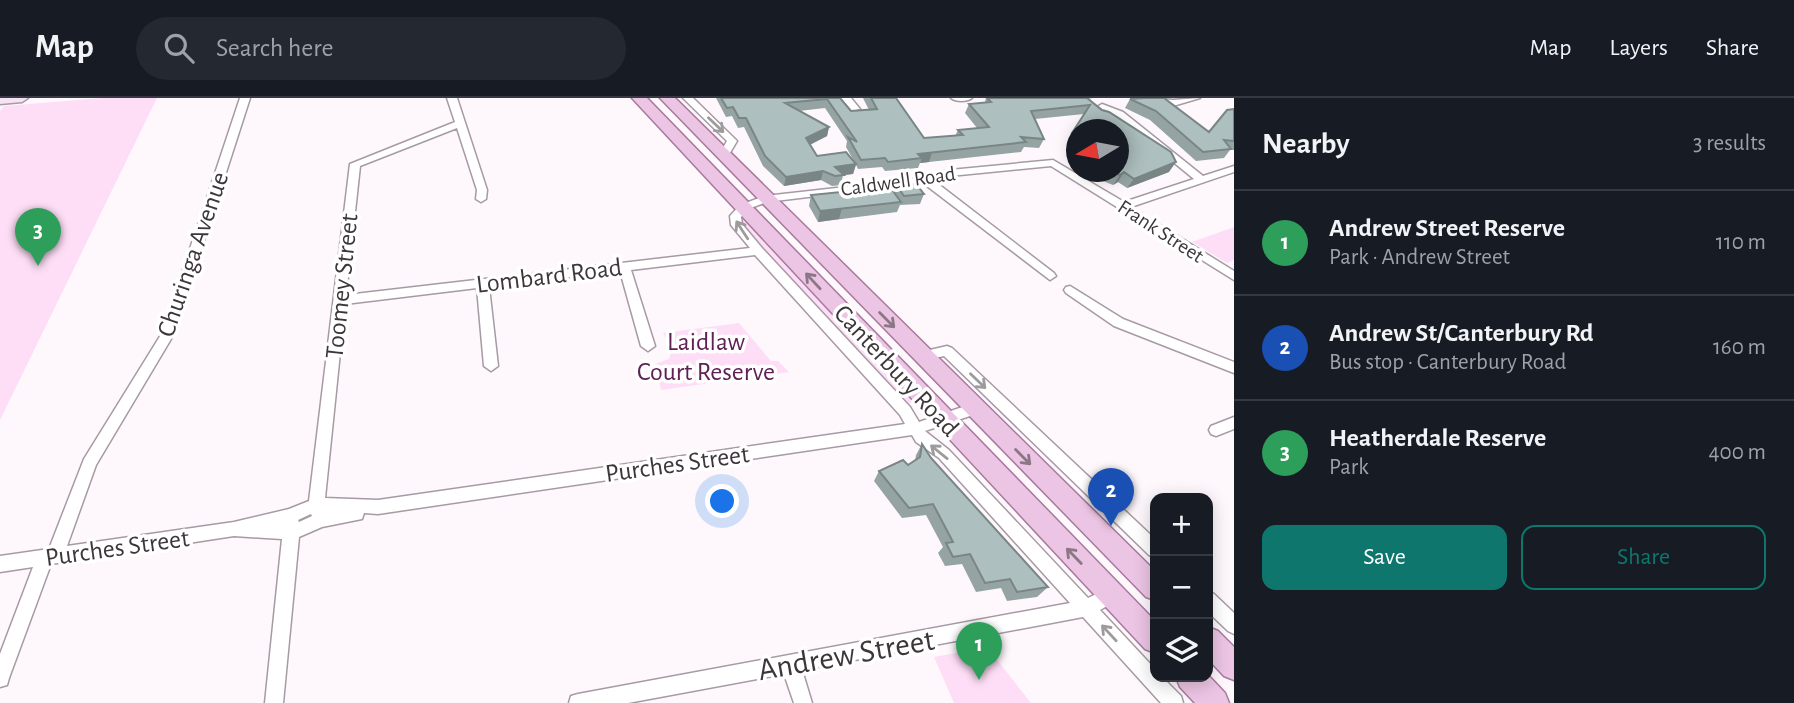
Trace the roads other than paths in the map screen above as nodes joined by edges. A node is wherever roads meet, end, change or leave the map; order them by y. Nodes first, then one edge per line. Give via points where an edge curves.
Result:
1 (22, 98) edge
2 (245, 98) edge
3 (452, 98) edge
4 (639, 98) edge
5 (667, 98) edge
6 (688, 98) edge
7 (846, 98) edge
8 (956, 98) edge
9 (967, 98) edge
10 (1154, 98) edge
11 (1195, 98) edge
12 (0, 100) edge
13 (1102, 107) edge
14 (855, 109) edge
15 (460, 123) junction
16 (723, 156) junction
17 (1053, 163) joint
18 (1234, 169) edge
19 (926, 180) junction
20 (1202, 180) junction
21 (481, 199) dead end
22 (765, 199) junction
23 (1123, 206) junction
24 (744, 207) junction
25 (758, 251) junction
26 (624, 266) junction
27 (1050, 276) dead end
28 (1234, 276) edge
29 (483, 283) junction
30 (1070, 290) dead end
31 (341, 300) junction
32 (648, 346) dead end
33 (922, 356) junction
34 (491, 366) dead end
35 (1234, 369) edge
36 (974, 409) junction
37 (944, 419) junction
38 (1234, 423) edge
39 (914, 429) junction
40 (1216, 430) dead end
41 (319, 513) junction
42 (292, 524) junction
43 (1150, 545) edge
44 (50, 557) junction
45 (0, 564) edge
46 (1150, 583) edge
47 (1112, 594) junction
48 (1213, 605) edge
49 (1086, 608) junction
50 (1234, 625) edge
51 (1150, 635) edge
52 (1213, 645) edge
53 (790, 663) junction
54 (1234, 666) edge
55 (0, 678) edge
56 (1195, 682) edge
57 (274, 703) edge
58 (578, 703) edge
59 (803, 703) edge
60 (1174, 703) edge
61 (1215, 703) edge

1 - 12 main road
2 - 44 street, Churinga Avenue via 168,334 89,463
3 - 15 street
4 - 24 main road, Canterbury Road
5 - 16 main road, Canterbury Road
6 -> 16 street via 732,141
7 - 14 street
8 - 9 street
10 - 11 street via 1173,103
13 - 20 street via 1120,114
15 - 21 street
15 - 31 street, Toomey Street via 355,164
16 - 22 main road, Canterbury Road
17 - 19 street, Caldwell Road via 950,173
17 - 23 street, Frank Street
18 - 20 street
19 - 22 street, Caldwell Road
19 - 27 street
20 - 23 street
22 - 24 street, Caldwell Road
22 -> 33 main road, Canterbury Road
23 - 28 street, Frank Street
25 -> 24 street, Canterbury Road via 737,225 735,216
37 -> 24 main road, Canterbury Road
25 - 26 street, Lombard Road
25 - 39 street, Canterbury Road via 905,411
26 - 29 street, Lombard Road
26 - 32 street
29 - 31 street, Lombard Road
29 - 34 street
30 - 35 street via 1126,326
31 - 41 street, Toomey Street
33 - 36 main road, Canterbury Road
33 -> 43 street, Canterbury Road via 947,351
36 - 37 street, Purches Street
36 -> 46 main road, Canterbury Road
37 - 39 street, Purches Street
47 -> 37 main road, Canterbury Road
38 - 40 street
39 - 41 street, Purches Street via 349,516
49 -> 39 street, Canterbury Road via 944,454
41 - 42 street, Purches Street
42 - 44 street, Purches Street
42 - 57 street
44 - 45 street, Purches Street
44 - 55 street, Churinga Avenue
47 - 49 street, Andrew Street
47 - 51 main road, Canterbury Road
48 - 50 street
49 - 53 street, Andrew Street
60 -> 49 street, Canterbury Road
52 - 54 main road
53 - 58 street, Andrew Street
53 - 59 street
56 - 61 main road

